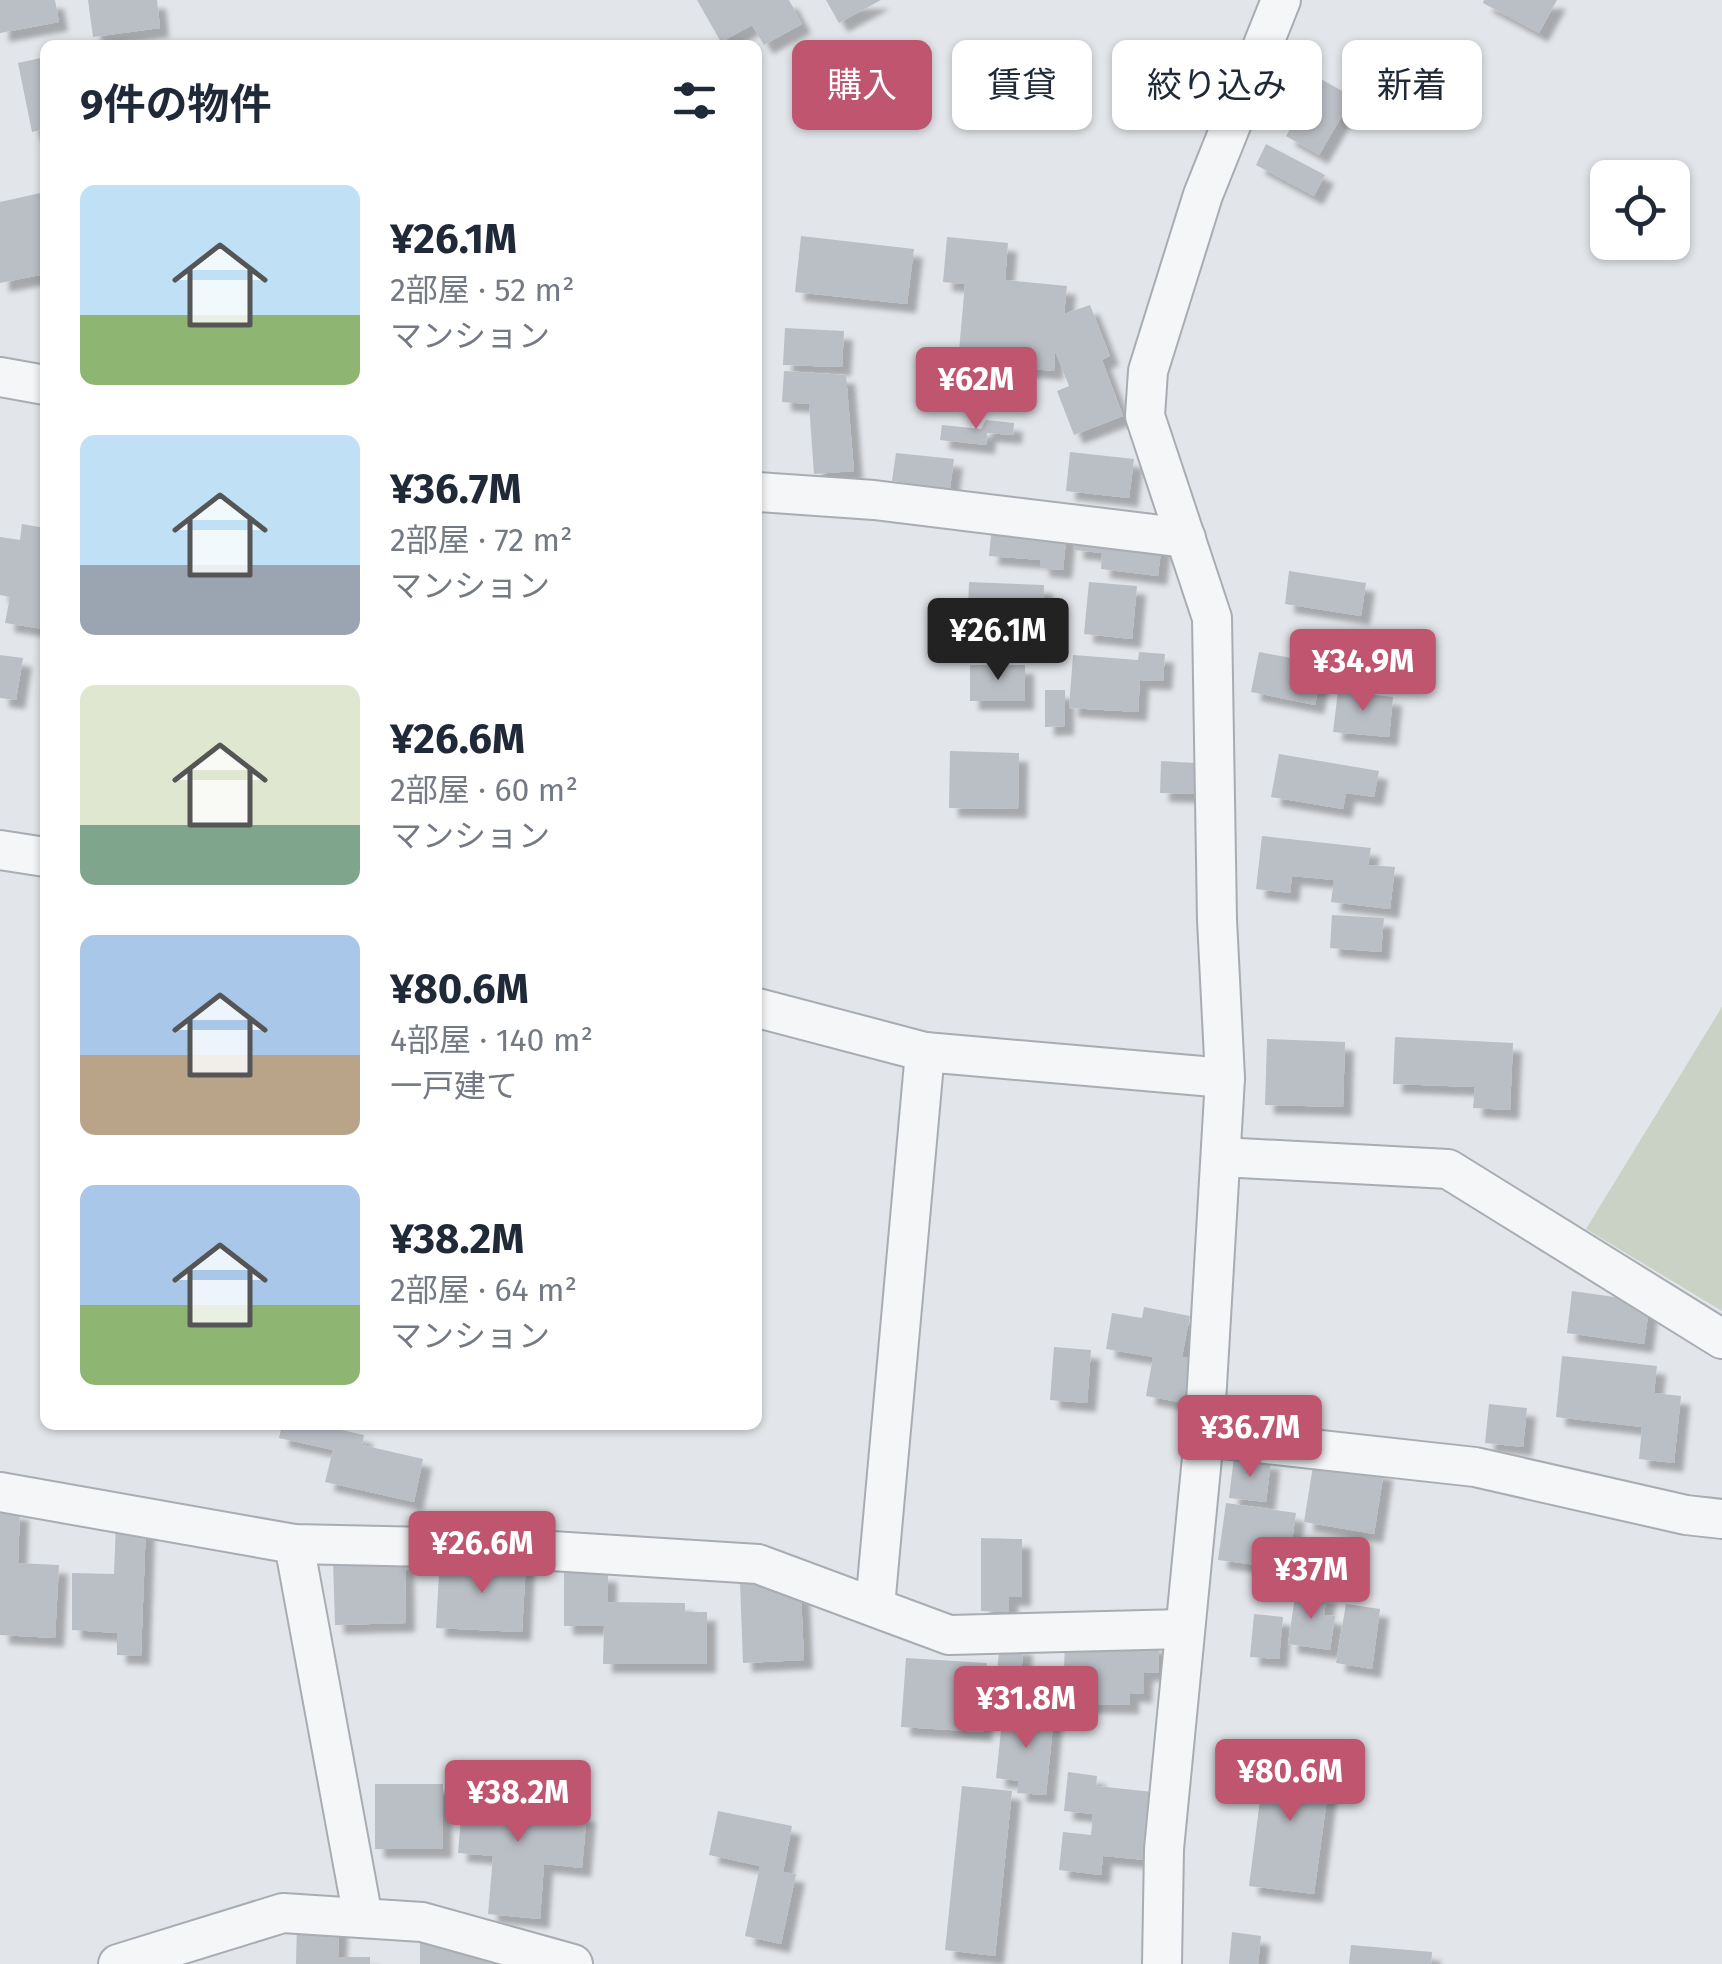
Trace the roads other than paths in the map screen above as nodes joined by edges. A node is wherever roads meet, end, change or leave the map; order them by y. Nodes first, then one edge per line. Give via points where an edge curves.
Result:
1 (1281, 0) edge
2 (0, 377) edge
3 (40, 384) edge
4 (762, 492) edge
5 (1186, 538) junction
6 (0, 850) edge
7 (40, 857) edge
8 (762, 1009) edge
9 (925, 1052) junction
10 (1225, 1078) junction
11 (1221, 1157) junction
12 (1722, 1339) edge
13 (1204, 1437) junction
14 (0, 1492) edge
15 (1722, 1519) edge
16 (294, 1544) junction
17 (874, 1607) junction
18 (1184, 1630) junction
19 (363, 1918) junction
20 (118, 1964) edge
21 (572, 1964) edge
22 (1162, 1964) edge

1 - 5 street via 1203,194 1148,371 1145,416
2 - 3 street
4 - 5 street
5 - 10 street via 1212,618
6 - 7 street
8 - 9 street
9 - 10 street
9 - 17 street
10 - 11 street
11 - 12 street via 1448,1170
11 - 13 street
13 - 15 street via 1475,1467
13 - 18 street
14 - 16 street
16 - 17 street via 758,1564
16 - 19 street
17 - 18 street via 949,1635
18 - 22 street via 1164,1848
19 - 20 street via 283,1913
19 - 21 street via 422,1922

